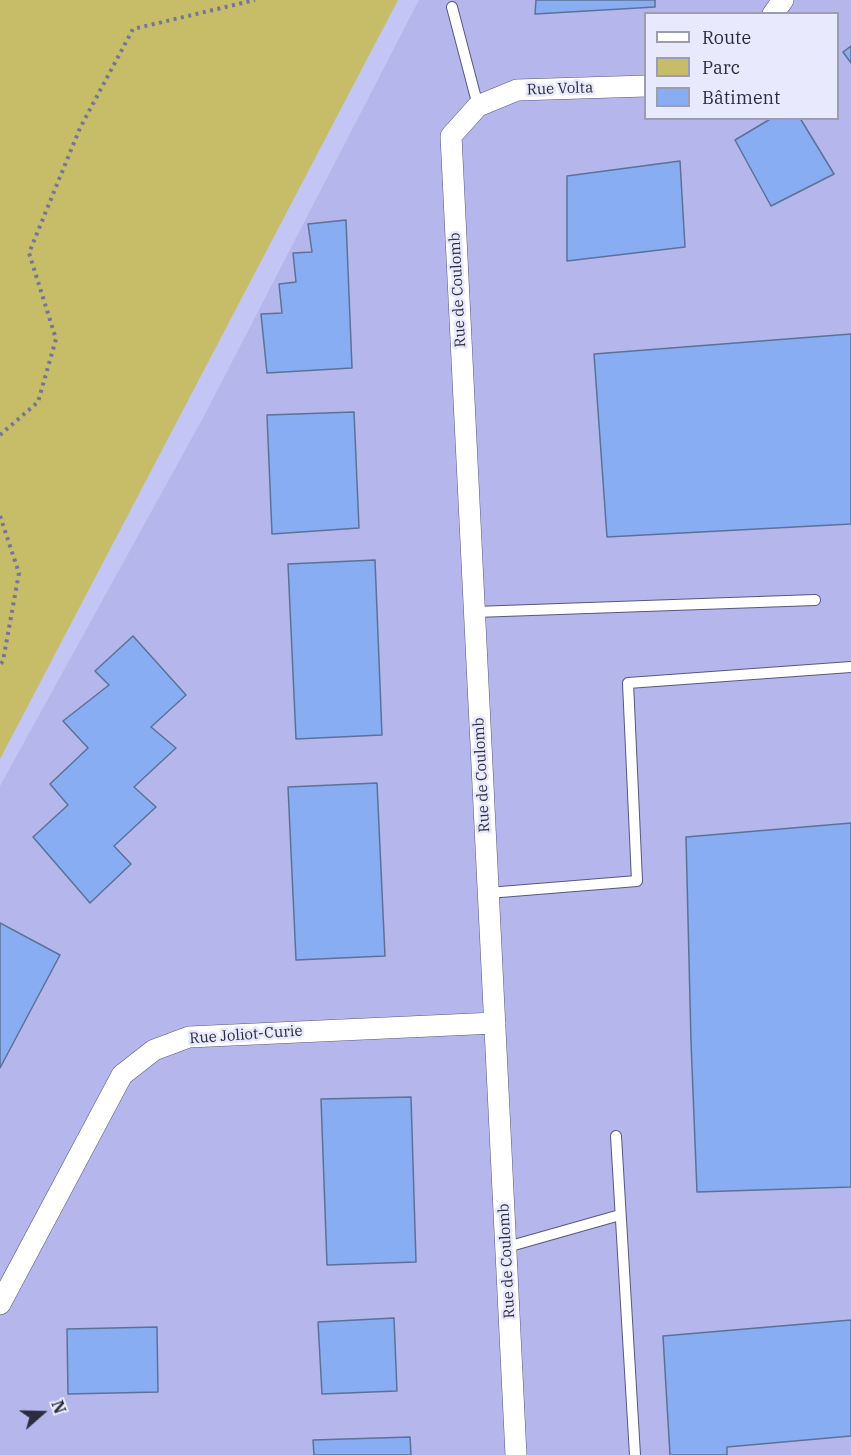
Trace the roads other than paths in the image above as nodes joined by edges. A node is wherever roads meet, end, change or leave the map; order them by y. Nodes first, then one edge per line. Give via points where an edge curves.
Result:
1 (453, 7) dead end
2 (644, 86) edge
3 (478, 106) junction
4 (815, 600) dead end
5 (474, 612) junction
6 (851, 667) edge
7 (488, 893) junction
8 (495, 1023) junction
9 (616, 1136) dead end
10 (620, 1215) junction
11 (507, 1247) junction
12 (0, 1304) edge
13 (516, 1455) edge
14 (635, 1455) edge

1 - 3 lane
2 - 3 street, Rue Volta via 517,90
3 - 5 street, Rue de Coulomb via 451,136
4 - 5 lane
5 - 7 street, Rue de Coulomb
6 - 7 lane via 628,683 637,881
7 - 8 street, Rue de Coulomb
8 - 11 street, Rue de Coulomb
8 - 12 street, Rue Joliot-Curie via 189,1037 154,1050 122,1075
9 - 10 lane
10 - 11 lane
10 - 14 lane
11 - 13 street, Rue de Coulomb

